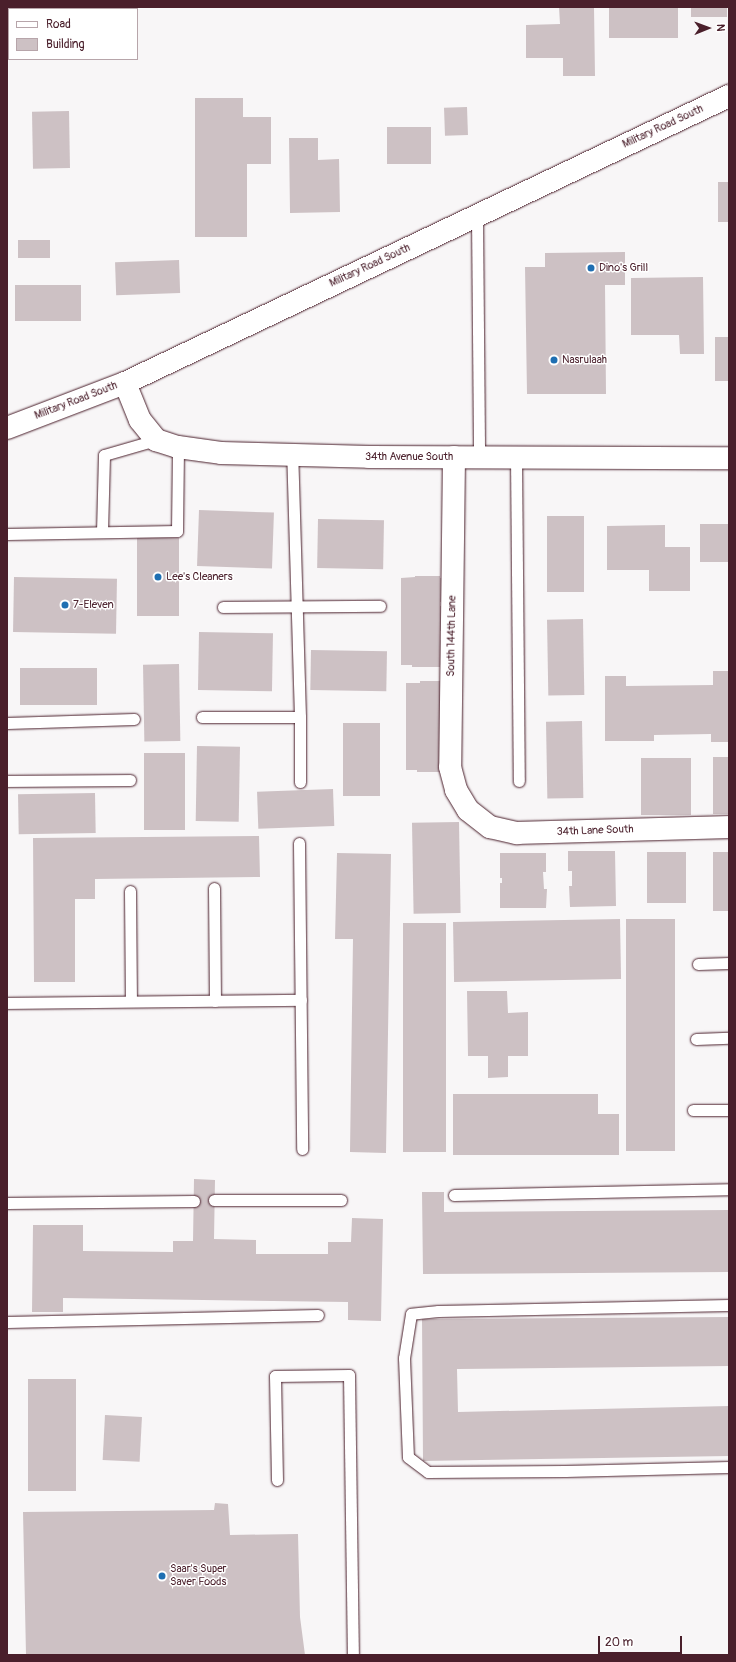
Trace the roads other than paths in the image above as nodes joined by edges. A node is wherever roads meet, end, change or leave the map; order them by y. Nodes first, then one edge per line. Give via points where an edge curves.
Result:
1 (729, 96) edge
2 (477, 216) junction
3 (125, 383) junction
4 (7, 428) edge
5 (156, 440) junction
6 (178, 447) junction
7 (292, 454) junction
8 (454, 457) junction
9 (479, 457) junction
10 (516, 457) junction
11 (729, 458) edge
12 (102, 532) junction
13 (7, 534) edge
14 (297, 606) junction
15 (380, 606) dead end
16 (223, 607) dead end
17 (202, 717) dead end
18 (300, 717) junction
19 (134, 719) dead end
20 (7, 723) edge
21 (130, 780) dead end
22 (7, 781) edge
23 (519, 781) dead end
24 (300, 782) dead end
25 (468, 810) joint
26 (729, 827) edge
27 (299, 843) dead end
28 (214, 888) dead end
29 (130, 892) dead end
30 (729, 963) edge
31 (698, 964) dead end
32 (301, 1000) junction
33 (131, 1001) junction
34 (215, 1001) junction
35 (7, 1003) edge
36 (729, 1038) edge
37 (696, 1039) dead end
38 (694, 1110) dead end
39 (729, 1110) edge
40 (302, 1149) dead end
41 (729, 1189) edge
42 (454, 1195) dead end
43 (214, 1200) dead end
44 (341, 1200) dead end
45 (194, 1201) dead end
46 (7, 1204) edge
47 (729, 1305) edge
48 (318, 1315) dead end
49 (7, 1322) edge
50 (729, 1467) edge
51 (277, 1480) dead end
52 (353, 1655) edge

1 - 2 street, Military Road South
2 - 3 street, Military Road South
2 - 9 lane
3 - 4 street, Military Road South
3 - 5 street via 140,420
5 - 6 street, 34th Avenue South
5 - 12 lane via 104,455
6 - 7 street, 34th Avenue South via 221,453
6 - 12 lane via 177,531
7 - 8 street, 34th Avenue South
7 - 14 lane
8 - 9 street, 34th Avenue South
8 - 25 street, South 144th Lane via 450,767 456,790
9 - 10 street, 34th Avenue South
10 - 11 street, 34th Avenue South
10 - 23 lane
12 - 13 lane
14 - 15 lane
14 - 16 lane
14 - 18 lane
17 - 18 lane
18 - 24 lane
19 - 20 lane
21 - 22 lane
25 - 26 street, 34th Lane South via 490,827 517,833
27 - 32 lane
28 - 34 lane
29 - 33 lane
30 - 31 lane
32 - 34 lane
32 - 40 lane
33 - 34 lane
33 - 35 lane
36 - 37 lane
38 - 39 lane
41 - 42 lane
43 - 44 lane
45 - 46 lane
47 - 50 lane via 438,1310 411,1314 404,1358 408,1457 428,1472 565,1472
48 - 49 lane
51 - 52 lane via 275,1376 349,1375

